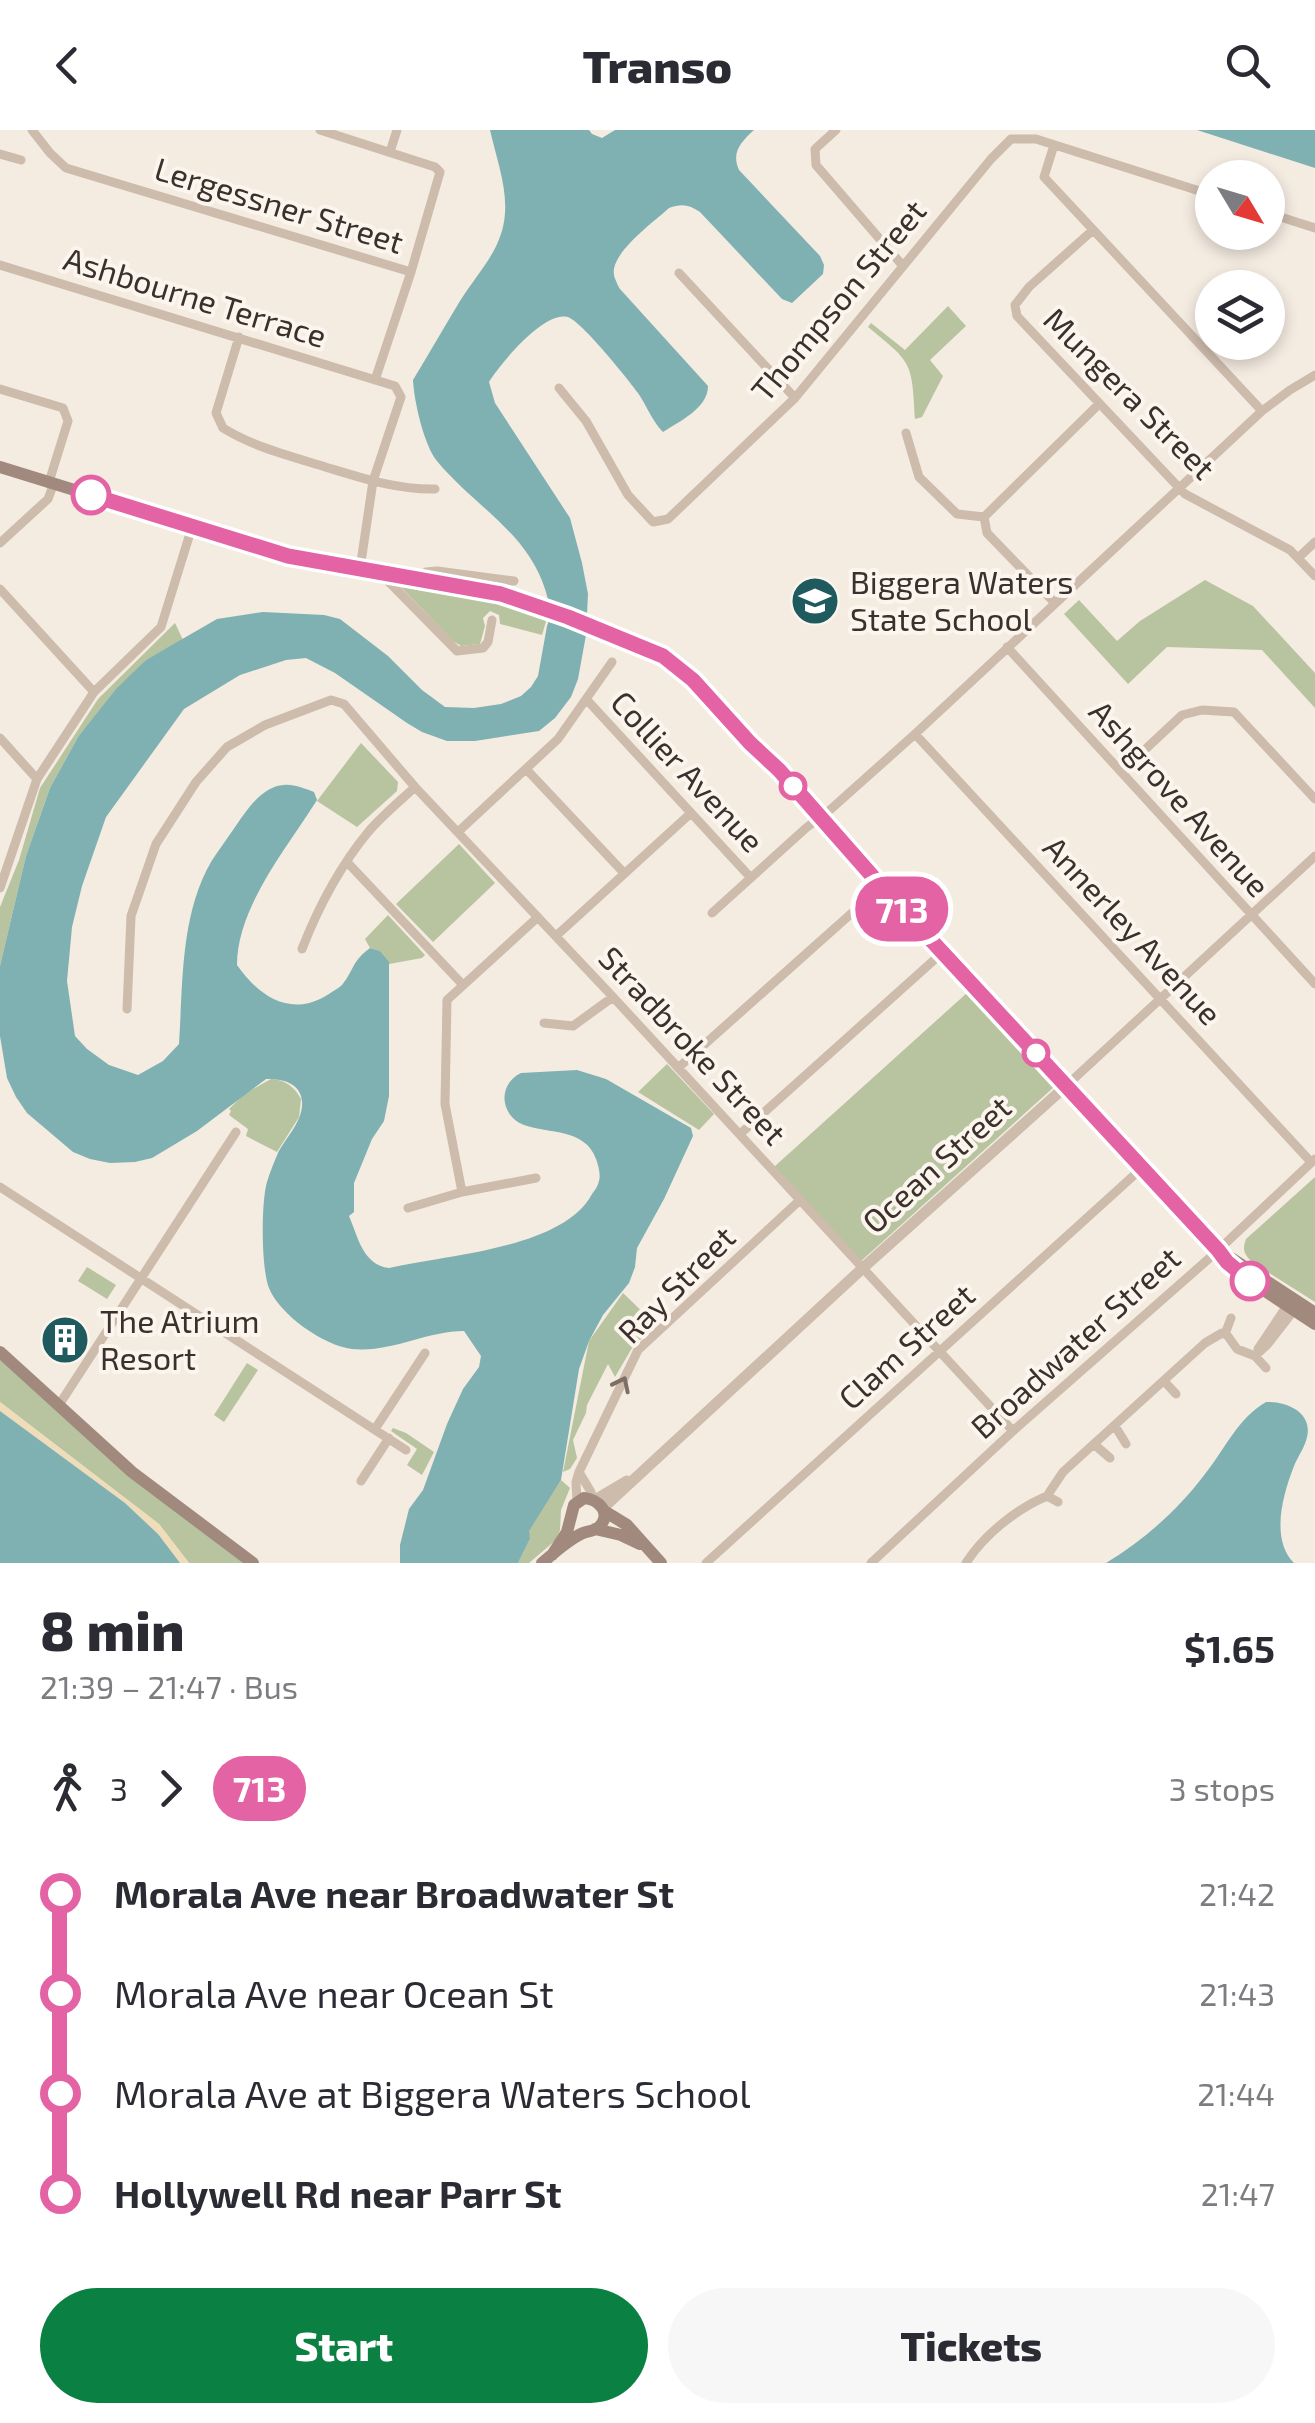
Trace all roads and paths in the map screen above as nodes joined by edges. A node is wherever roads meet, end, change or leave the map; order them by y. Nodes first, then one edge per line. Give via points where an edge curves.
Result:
1 (32, 130) edge
2 (320, 130) edge
3 (397, 130) edge
4 (836, 130) edge
5 (1054, 145) junction
6 (390, 152) junction
7 (0, 154) edge
8 (21, 160) dead end
9 (1195, 190) edge
10 (1285, 218) edge
11 (1315, 228) edge
12 (1093, 230) junction
13 (0, 265) edge
14 (903, 266) junction
15 (410, 272) junction
16 (679, 273) dead end
17 (239, 337) junction
18 (1315, 375) edge
19 (375, 380) junction
20 (559, 388) dead end
21 (0, 389) edge
22 (794, 398) junction
23 (1100, 404) junction
24 (1262, 411) junction
25 (906, 433) dead end
26 (0, 467) edge
27 (373, 481) junction
28 (52, 483) junction
29 (435, 489) dead end
30 (1180, 489) junction
31 (984, 517) junction
32 (192, 526) junction
33 (1315, 542) edge
34 (0, 543) edge
35 (1298, 558) junction
36 (360, 569) junction
37 (390, 572) junction
38 (1315, 576) edge
39 (417, 578) junction
40 (514, 581) dead end
41 (0, 589) edge
42 (1054, 602) junction
43 (492, 620) dead end
44 (1007, 647) junction
45 (612, 662) dead end
46 (94, 692) junction
47 (587, 700) junction
48 (915, 734) junction
49 (0, 738) edge
50 (527, 770) junction
51 (1121, 772) junction
52 (37, 779) junction
53 (415, 786) junction
54 (1315, 799) edge
55 (690, 813) junction
56 (821, 817) junction
57 (459, 831) junction
58 (1315, 856) edge
59 (348, 862) junction
60 (624, 874) junction
61 (751, 878) junction
62 (881, 886) junction
63 (0, 888) edge
64 (712, 912) dead end
65 (1252, 916) junction
66 (538, 917) junction
67 (556, 936) junction
68 (302, 949) dead end
69 (943, 952) junction
70 (1315, 984) edge
71 (462, 985) junction
72 (613, 997) junction
73 (1161, 1000) junction
74 (127, 1010) dead end
75 (544, 1023) dead end
76 (678, 1068) junction
77 (1066, 1086) junction
78 (236, 1132) dead end
79 (740, 1134) junction
80 (1313, 1161) edge
81 (1142, 1168) junction
82 (536, 1178) dead end
83 (0, 1187) edge
84 (462, 1192) junction
85 (800, 1200) junction
86 (408, 1208) dead end
87 (1218, 1250) junction
88 (864, 1268) junction
89 (140, 1278) junction
90 (1293, 1304) junction
91 (1315, 1313) edge
92 (1231, 1318) dead end
93 (1315, 1324) edge
94 (1225, 1334) junction
95 (940, 1350) junction
96 (0, 1352) edge
97 (425, 1353) dead end
98 (1255, 1356) junction
99 (1266, 1368) dead end
100 (1164, 1380) junction
101 (1176, 1394) dead end
102 (59, 1404) junction
103 (1115, 1426) junction
104 (375, 1430) junction
105 (1013, 1431) junction
106 (389, 1438) junction
107 (1126, 1444) dead end
108 (1094, 1445) junction
109 (406, 1450) dead end
110 (1110, 1458) dead end
111 (579, 1472) junction
112 (639, 1473) junction
113 (361, 1481) dead end
114 (620, 1494) junction
115 (1046, 1496) junction
116 (1058, 1502) dead end
117 (599, 1504) junction
118 (574, 1509) junction
119 (627, 1525) junction
120 (590, 1530) junction
121 (646, 1548) junction
122 (547, 1559) edge
123 (254, 1563) edge
124 (661, 1563) edge
125 (706, 1563) edge
126 (871, 1563) edge
127 (966, 1563) edge

1 - 15 street, Lergessner Street via 66,168
2 - 6 street
3 - 6 street
4 - 14 street via 815,149 816,166
5 - 9 street
5 - 12 street via 1044,177
5 - 14 street, Thompson Street via 1011,140
6 - 15 street via 440,172
7 - 8 street
10 - 11 street
12 - 23 street, Mungera Street via 1015,305 1017,316
12 - 24 street
13 - 17 street, Ashbourne Terrace
14 - 22 street, Thompson Street
15 - 19 street
16 - 22 street
17 - 19 street, Ashbourne Terrace
17 - 27 street via 216,412 222,428 257,446
18 - 24 street
19 - 27 street via 395,386 401,398
20 - 22 street, Thompson Street via 653,522 668,519
21 - 28 street via 65,410
23 - 30 street, Mungera Street
23 - 31 street
24 - 30 street
25 - 31 street via 919,477 957,514
26 - 28 main road
27 - 29 street
27 - 36 street
28 - 32 main road
28 - 34 street via 48,499
30 - 35 street, Mungera Street
30 - 42 street
31 - 42 street via 987,533
32 - 36 main road via 288,556
32 - 46 street via 161,627
33 - 35 street
35 - 38 street, Mungera Street
36 - 37 main road
37 - 39 main road
37 - 43 street via 389,582 457,651 483,648
39 - 40 street via 438,572
39 - 56 main road via 501,594 669,660
41 - 46 street
42 - 44 street
44 - 48 street
44 - 51 street, Ashgrove Avenue
45 - 47 street
46 - 52 street
47 - 50 street
47 - 55 street, Collier Avenue
48 - 56 street
48 - 73 street, Annerley Avenue
49 - 52 street
50 - 57 street
50 - 60 street
51 - 54 street via 1182,715 1234,712
51 - 65 street, Ashgrove Avenue
52 - 63 street
53 - 57 street, Stradbroke Street
53 - 59 street
53 - 74 street, Stradbroke Street via 344,704 331,700 227,747 156,844 131,916
55 - 60 street
55 - 61 street, Collier Avenue
56 - 61 street
56 - 62 main road
57 - 66 street, Stradbroke Street
58 - 65 street, Ocean Street
59 - 68 street
59 - 71 street
60 - 67 street
61 - 64 street
62 - 69 main road
62 - 76 street
65 - 70 street, Ashgrove Avenue
65 - 73 street, Ocean Street
66 - 67 street, Stradbroke Street
66 - 71 street
67 - 72 street, Stradbroke Street
69 - 77 main road
69 - 79 street
71 - 84 street via 447,1000 445,1104
72 - 75 street via 573,1026
72 - 76 street, Stradbroke Street
73 - 77 street, Ocean Street
73 - 80 street, Annerley Avenue
76 - 79 street, Stradbroke Street
77 - 81 main road
77 - 88 street, Ocean Street
78 - 89 street
79 - 85 street, Stradbroke Street
80 - 87 street, Broadwater Street
81 - 87 main road
81 - 95 street, Clam Street
82 - 84 street
83 - 89 street
84 - 86 street
85 - 88 street, Stradbroke Street
111 -> 85 street, Ray Street via 638,1350
87 - 90 main road via 1238,1273
87 - 105 street, Broadwater Street
88 - 95 street, Stradbroke Street
88 - 112 street, Ocean Street
89 - 102 street
89 - 104 street
90 - 91 main road
90 - 93 main road
90 - 98 street
92 - 94 street
94 - 98 street
94 - 100 street via 1204,1343
95 - 105 street, Stradbroke Street
95 - 125 street, Clam Street
96 - 102 main road
97 - 104 street
98 - 99 street
100 - 101 street
100 - 103 street
102 - 123 main road via 132,1472
103 - 107 street
103 - 108 street
104 - 106 street
105 - 126 street, Broadwater Street
106 - 109 street
106 - 113 street
108 - 110 street
108 - 115 street
111 - 117 street
111 - 118 street, Ray Street
112 - 114 street, Ocean Street
112 - 117 street, Ocean Street
114 - 117 street, Ocean Street
114 - 119 street
115 - 116 street
115 - 127 street via 1011,1516
117 - 118 main road via 584,1498
117 - 119 main road
117 - 120 main road via 603,1520
118 - 120 main road via 576,1527
118 - 122 main road
119 - 121 main road
120 - 121 main road
120 - 122 main road
121 - 124 main road

